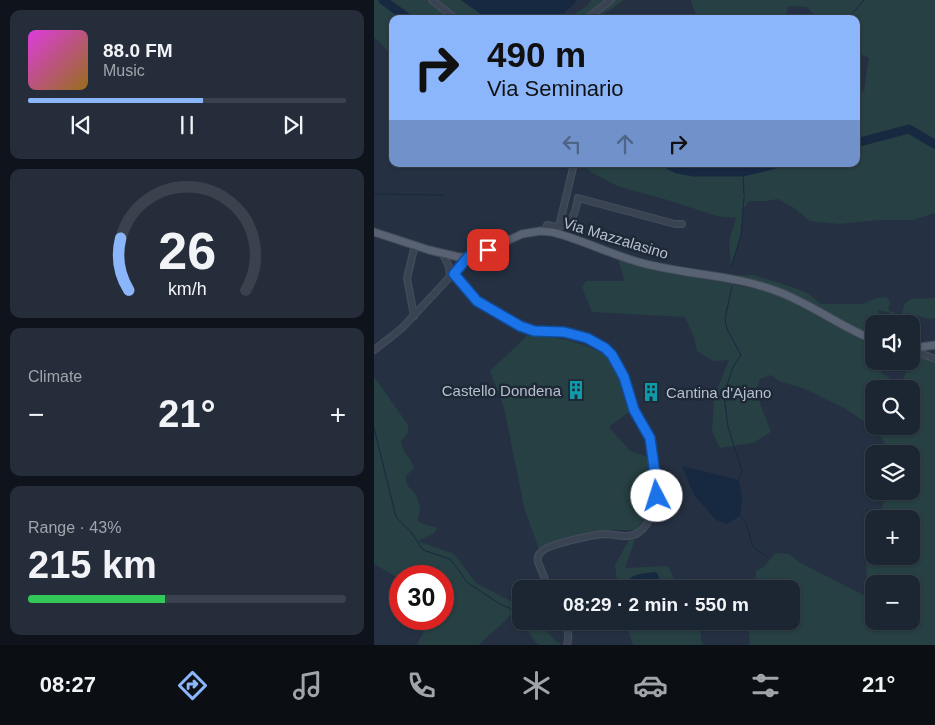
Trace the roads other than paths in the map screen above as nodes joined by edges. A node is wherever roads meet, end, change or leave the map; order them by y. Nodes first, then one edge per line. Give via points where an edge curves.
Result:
1 (432, 0) edge
2 (611, 0) edge
3 (451, 15) edge
4 (591, 15) edge
5 (573, 167) edge
6 (682, 224) dead end
7 (559, 226) junction
8 (545, 231) junction
9 (374, 232) edge
10 (415, 245) junction
11 (443, 254) junction
12 (468, 257) junction
13 (452, 275) junction
14 (414, 316) junction
15 (865, 336) edge
16 (935, 344) edge
17 (920, 347) edge
18 (374, 350) edge
19 (920, 353) edge
20 (935, 359) edge
21 (545, 580) edge
22 (567, 630) edge
23 (567, 645) edge

1 - 3 street
2 - 4 street
5 - 7 street
6 - 7 street via 578,198 568,223
7 - 8 street via 547,226
8 - 12 main road, Via Mazzalasino via 522,234
8 - 15 main road, Via Mazzalasino via 642,263 773,290
9 - 10 main road, Via Mazzalasino
10 - 11 main road, Via Mazzalasino
10 - 14 street via 407,278
11 - 12 main road, Via Mazzalasino
11 - 13 street
12 - 13 street
13 - 14 street
13 - 21 street via 477,301 520,326 534,331 577,335 605,348 618,363 634,410 650,438 657,496 648,521 635,534 586,536 544,549 537,558
14 - 18 street
16 - 17 main road
19 - 20 street
22 - 23 street

